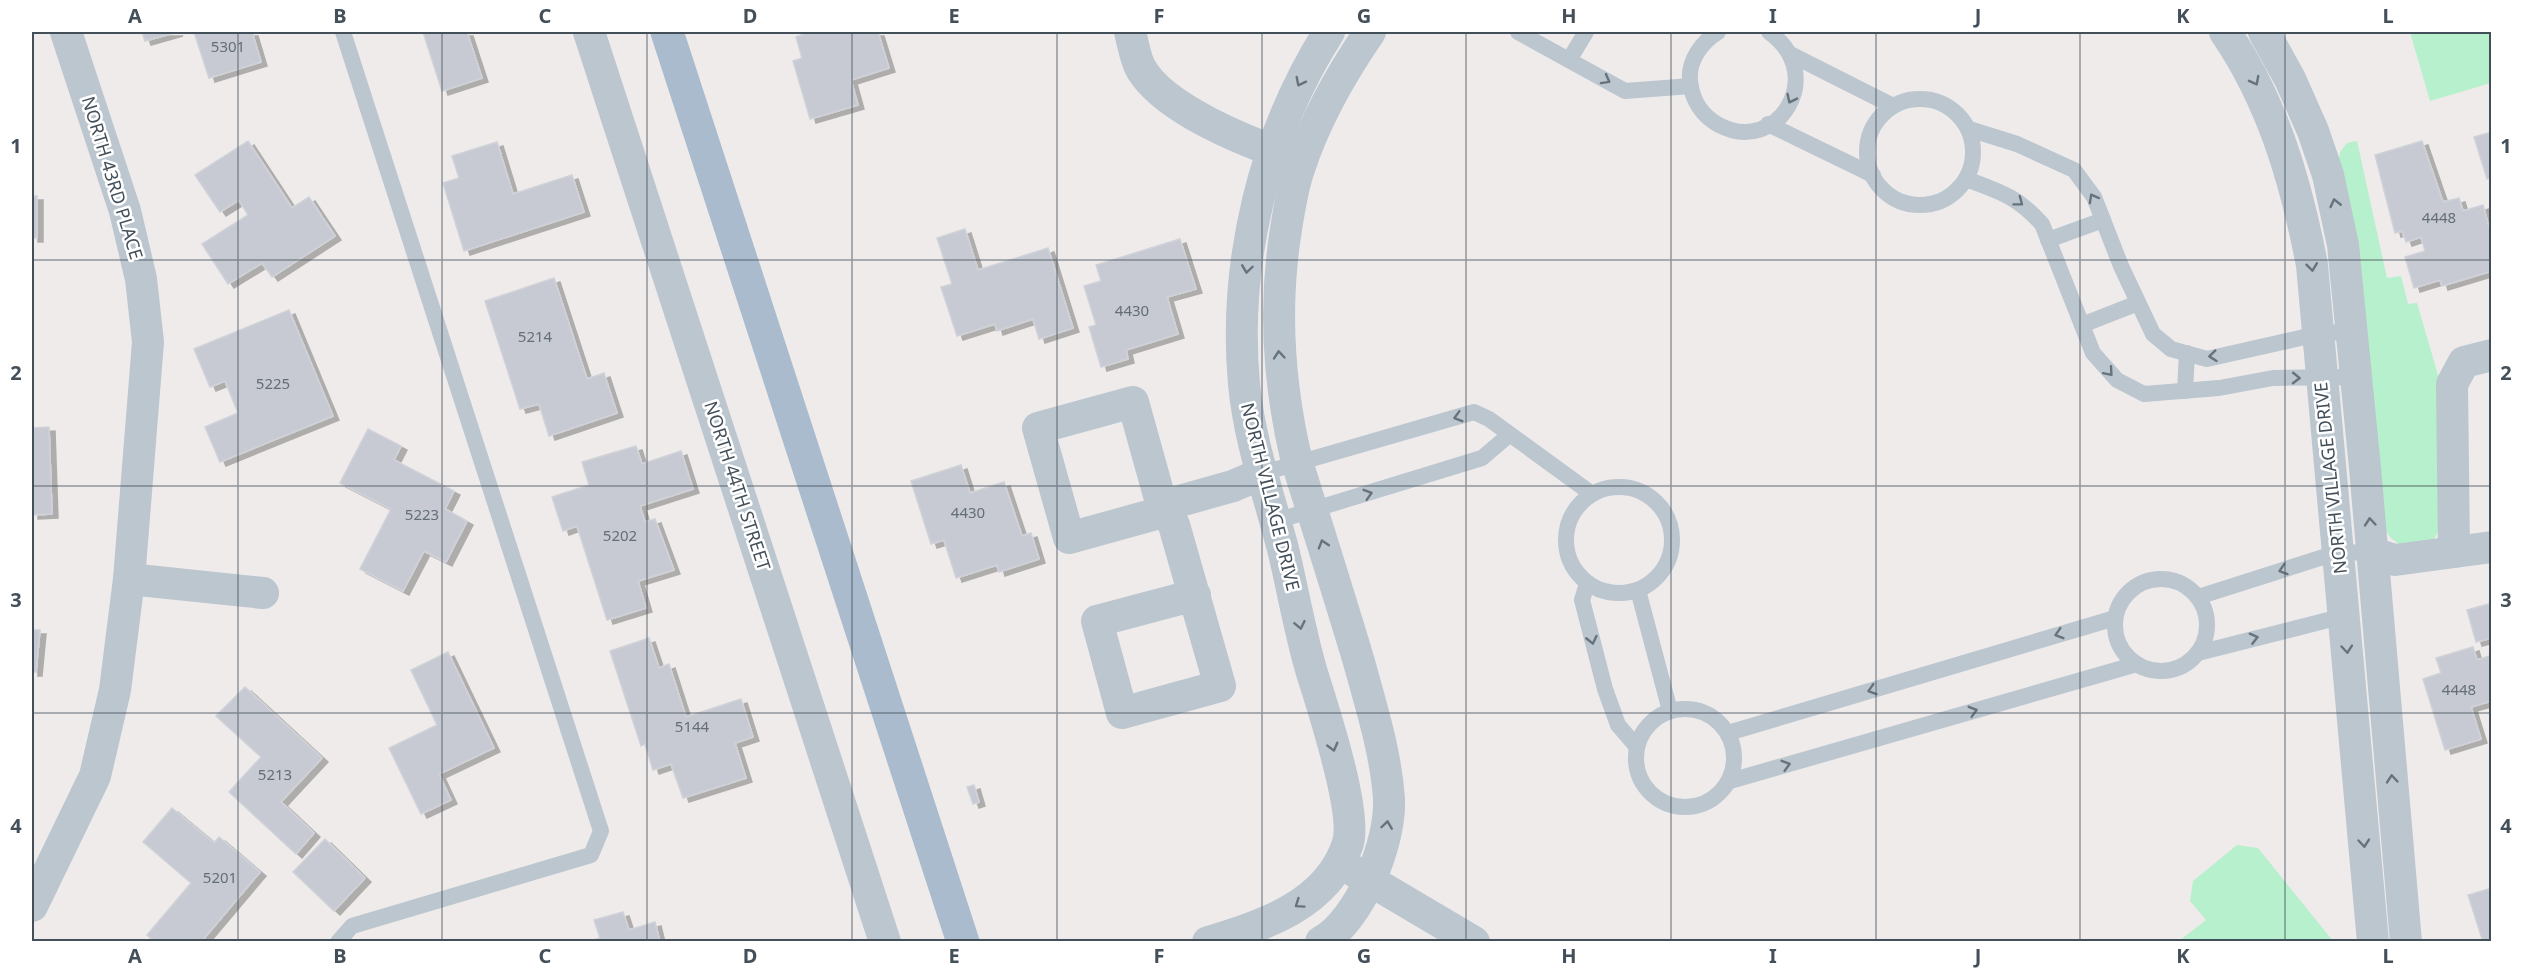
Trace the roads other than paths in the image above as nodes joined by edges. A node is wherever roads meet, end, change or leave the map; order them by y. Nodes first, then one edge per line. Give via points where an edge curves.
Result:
1 (66, 32) edge
2 (343, 32) edge
3 (589, 32) edge
4 (667, 32) edge
5 (1130, 32) edge
6 (1329, 32) edge
7 (1370, 32) edge
8 (1518, 32) edge
9 (1586, 32) edge
10 (1769, 32) edge
11 (2225, 32) edge
12 (2264, 32) edge
13 (1707, 34) edge
14 (1792, 55) junction
15 (1569, 60) junction
16 (1691, 86) junction
17 (1893, 106) junction
18 (1768, 124) junction
19 (1969, 129) junction
20 (1272, 151) junction
21 (1302, 161) junction
22 (1873, 175) junction
23 (1966, 179) junction
24 (2103, 220) junction
25 (2048, 240) junction
26 (2138, 303) junction
27 (2082, 325) junction
28 (2353, 331) junction
29 (2318, 334) junction
30 (2187, 353) junction
31 (2492, 355) edge
32 (2357, 377) junction
33 (2321, 379) junction
34 (2185, 391) junction
35 (1509, 435) junction
36 (1297, 462) junction
37 (1263, 473) junction
38 (1592, 494) junction
39 (1162, 506) junction
40 (1312, 511) junction
41 (1276, 521) junction
42 (2492, 547) edge
43 (2339, 552) junction
44 (2372, 552) junction
45 (2454, 552) junction
46 (129, 579) junction
47 (1587, 584) junction
48 (1638, 590) junction
49 (262, 593) dead end
50 (1195, 594) dead end
51 (2198, 597) junction
52 (2344, 616) junction
53 (2115, 618) junction
54 (2198, 653) junction
55 (2137, 664) junction
56 (1670, 711) junction
57 (1728, 733) junction
58 (1637, 747) junction
59 (1730, 781) junction
60 (1340, 863) junction
61 (1371, 881) junction
62 (32, 906) edge
63 (338, 942) edge
64 (885, 942) edge
65 (963, 942) edge
66 (1208, 942) edge
67 (1321, 942) edge
68 (1473, 942) edge
69 (2373, 942) edge
70 (2406, 942) edge

1 - 46 street, NORTH 43RD PLACE via 125,211 141,279 148,342
2 - 63 lane via 601,831 591,855 352,926
3 - 64 street, NORTH 44TH STREET
4 - 65 main road
5 - 20 street via 1140,67 1161,93 1201,118
6 -> 20 street, NORTH VILLAGE DRIVE via 1298,86
7 - 21 street, NORTH VILLAGE DRIVE via 1336,87
8 - 15 lane
9 - 15 lane
10 - 14 lane
11 -> 29 street, NORTH VILLAGE DRIVE via 2261,93 2291,171 2312,265
28 -> 12 street, NORTH VILLAGE DRIVE via 2343,245 2328,175 2290,78
13 - 16 lane via 1694,58
14 - 17 lane
14 -> 18 lane via 1796,89 1789,106
15 -> 16 lane via 1625,91
16 - 18 lane via 1700,109 1728,130 1745,132
17 - 19 lane via 1910,99 1928,99 1944,104
17 - 22 lane via 1871,132 1867,149
18 - 22 lane
19 - 23 lane via 1973,163
24 -> 19 lane via 2094,197 2074,170 2017,144
20 - 21 street
20 -> 37 street, NORTH VILLAGE DRIVE via 1255,215 1241,325 1244,386
36 -> 21 street, NORTH VILLAGE DRIVE via 1282,385 1279,299 1281,255
22 - 23 lane via 1889,195 1905,203 1922,205 1947,197
23 -> 25 lane via 2011,196 2042,224
24 - 25 lane
24 - 26 lane
25 - 27 lane
26 - 27 lane
26 - 30 lane via 2153,334 2171,349
27 -> 34 lane via 2093,353 2117,380 2144,394
28 - 29 lane
28 - 32 street, NORTH VILLAGE DRIVE
29 -> 30 lane via 2208,359
29 - 33 street, NORTH VILLAGE DRIVE
30 - 34 lane
31 - 45 street via 2464,362 2452,384
32 - 33 lane
44 -> 32 street, NORTH VILLAGE DRIVE
34 -> 33 lane via 2273,378
33 - 43 street, NORTH VILLAGE DRIVE
35 -> 36 lane via 1474,412
35 - 38 lane
40 -> 35 lane via 1482,458
36 - 37 lane
36 - 40 street, NORTH VILLAGE DRIVE
37 - 39 street via 1233,486
37 - 41 street, NORTH VILLAGE DRIVE
38 - 47 lane via 1578,505 1565,538 1575,571
38 - 48 lane via 1608,488 1643,493 1667,517 1672,534 1665,568
39 - 39 street via 1152,515 1069,538 1038,428 1133,402
39 - 50 street via 1174,525
40 - 41 lane
61 -> 40 street, NORTH VILLAGE DRIVE via 1388,827 1387,780 1373,710
41 -> 60 street, NORTH VILLAGE DRIVE via 1349,814 1349,840
42 - 45 street
43 - 44 lane
43 -> 51 lane
43 - 52 street, NORTH VILLAGE DRIVE
44 - 45 street via 2394,560
70 -> 44 street, NORTH VILLAGE DRIVE
46 - 49 street
46 - 62 street, NORTH 43RD PLACE via 115,690 95,776
47 - 48 lane via 1603,592 1621,594
47 -> 58 lane via 1582,600 1605,689 1618,725
48 - 56 lane
51 - 53 lane via 2173,580 2143,582 2130,590
51 - 54 lane via 2207,625
54 -> 52 lane
52 -> 69 street, NORTH VILLAGE DRIVE
53 - 55 lane via 2120,648
53 -> 57 lane
54 - 55 lane via 2173,670 2158,671
59 -> 55 lane
56 - 57 lane via 1703,712
56 - 58 lane via 1655,719
57 - 59 lane via 1735,765
58 - 59 lane via 1636,763 1648,791 1674,807 1705,804
60 - 61 street
60 -> 66 street via 1312,896 1284,915
61 - 67 street, NORTH VILLAGE DRIVE via 1348,916
61 - 68 street

